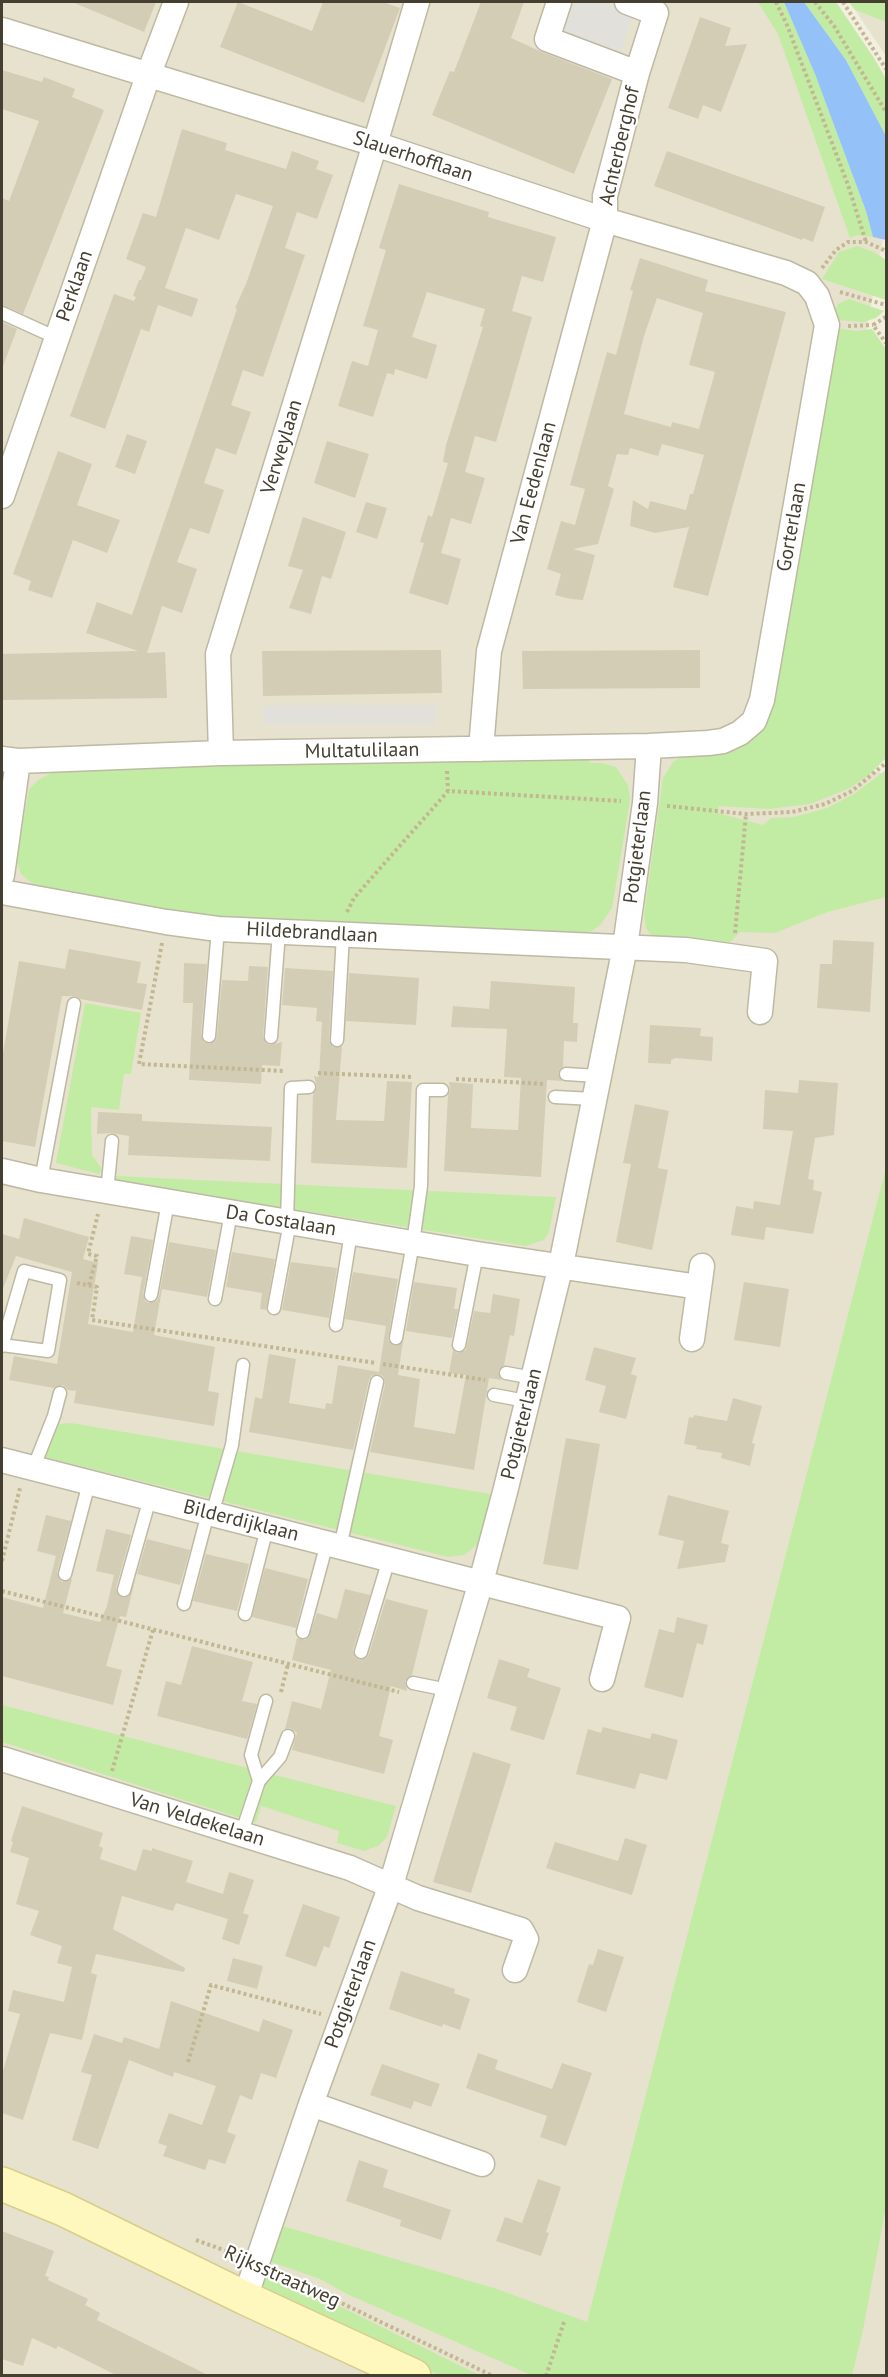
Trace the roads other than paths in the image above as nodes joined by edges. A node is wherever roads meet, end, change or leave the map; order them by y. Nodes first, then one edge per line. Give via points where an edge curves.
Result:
1 (176, 2) edge
2 (417, 2) edge
3 (559, 2) edge
4 (627, 2) edge
5 (2, 30) edge
6 (637, 73) junction
7 (148, 76) junction
8 (375, 144) junction
9 (605, 220) junction
10 (812, 290) joint
11 (2, 313) edge
12 (57, 338) junction
13 (2, 496) edge
14 (723, 741) joint
15 (649, 746) junction
16 (481, 749) junction
17 (221, 753) junction
18 (10, 760) edge
19 (2, 875) edge
20 (2, 892) edge
21 (218, 929) junction
22 (279, 932) junction
23 (340, 934) junction
24 (625, 947) junction
25 (74, 1004) dead end
26 (760, 1012) dead end
27 (209, 1036) dead end
28 (271, 1037) dead end
29 (336, 1040) dead end
30 (566, 1074) dead end
31 (309, 1087) dead end
32 (596, 1087) junction
33 (442, 1090) dead end
34 (555, 1096) dead end
35 (112, 1141) dead end
36 (2, 1171) edge
37 (41, 1180) junction
38 (105, 1191) junction
39 (168, 1202) junction
40 (231, 1213) junction
41 (288, 1222) junction
42 (351, 1233) junction
43 (413, 1243) junction
44 (477, 1254) junction
45 (561, 1265) junction
46 (151, 1295) dead end
47 (215, 1299) dead end
48 (274, 1308) dead end
49 (336, 1324) dead end
50 (396, 1338) dead end
51 (692, 1339) dead end
52 (2, 1345) edge
53 (459, 1345) dead end
54 (243, 1365) dead end
55 (506, 1373) dead end
56 (533, 1378) junction
57 (377, 1382) dead end
58 (60, 1393) dead end
59 (494, 1395) dead end
60 (526, 1401) junction
61 (2, 1460) edge
62 (29, 1468) junction
63 (89, 1483) junction
64 (150, 1498) junction
65 (210, 1513) junction
66 (267, 1528) junction
67 (333, 1545) junction
68 (389, 1559) junction
69 (65, 1574) dead end
70 (481, 1582) junction
71 (124, 1590) dead end
72 (184, 1604) dead end
73 (245, 1614) dead end
74 (303, 1632) dead end
75 (361, 1652) dead end
76 (602, 1679) dead end
77 (414, 1683) dead end
78 (448, 1690) junction
79 (266, 1701) dead end
80 (288, 1736) dead end
81 (2, 1759) edge
82 (259, 1781) junction
83 (242, 1832) junction
84 (391, 1885) junction
85 (515, 1970) dead end
86 (311, 2104) junction
87 (482, 2164) dead end
88 (2, 2184) edge
89 (244, 2298) junction
90 (414, 2376) edge

1 - 7 street, Perklaan
2 - 8 street, Verweylaan
3 - 6 street, Achterberghof via 547,39
4 - 6 street, Achterberghof via 656,13
5 - 7 street, Slauerhofflaan
6 - 9 street, Achterberghof via 605,196
7 - 8 street, Slauerhofflaan
7 - 12 street, Perklaan
8 - 9 street, Slauerhofflaan
8 - 17 street, Verweylaan via 218,654
9 - 10 street, Slauerhofflaan via 786,273
9 - 16 street, Van Eedenlaan via 489,651
10 - 14 street, Gorterlaan via 827,325 762,700 754,721
11 - 12 lane
12 - 13 street, Perklaan
14 - 15 street, Multatulilaan
15 - 16 street, Multatulilaan
15 - 24 street, Potgieterlaan
16 - 17 street, Multatulilaan
17 - 18 street, Multatulilaan
18 - 19 street
20 - 21 street, Hildebrandlaan
21 - 22 street, Hildebrandlaan
21 - 27 lane
22 - 23 street, Hildebrandlaan
22 - 28 lane
23 - 24 street, Hildebrandlaan
23 - 29 lane
24 - 26 street via 686,950 765,961
24 - 32 street, Potgieterlaan
25 - 37 lane
30 - 32 lane
31 - 41 lane via 291,1088
32 - 34 lane
32 - 45 street, Potgieterlaan
33 - 43 lane via 423,1090 421,1186
35 - 38 lane
36 - 37 street, Da Costalaan
37 - 38 street, Da Costalaan
38 - 39 street, Da Costalaan
39 - 40 street, Da Costalaan
39 - 46 lane
40 - 41 street, Da Costalaan
40 - 47 lane
41 - 42 street, Da Costalaan
41 - 48 lane
42 - 43 street, Da Costalaan
42 - 49 lane
43 - 44 street, Da Costalaan
43 - 50 lane
44 - 45 street, Da Costalaan
44 - 53 lane
45 - 51 street via 700,1276
45 - 56 street, Potgieterlaan
52 - 52 lane via 24,1271 60,1280 48,1351
54 - 65 lane via 232,1445
55 - 56 lane
56 - 60 street, Potgieterlaan
57 - 67 lane
58 - 62 lane via 54,1416
59 - 60 lane
60 - 70 street, Potgieterlaan
61 - 62 street, Bilderdijklaan
62 - 63 street, Bilderdijklaan
63 - 64 street, Bilderdijklaan
63 - 69 lane
64 - 65 street, Bilderdijklaan
64 - 71 lane
65 - 66 street, Bilderdijklaan
65 - 72 lane
66 - 67 street, Bilderdijklaan
66 - 73 lane
67 - 68 street, Bilderdijklaan
67 - 74 lane
68 - 70 street, Bilderdijklaan
68 - 75 lane
70 - 76 street via 618,1618
70 - 78 street, Potgieterlaan
77 - 78 lane
78 - 84 street, Potgieterlaan
79 - 82 lane via 251,1755
80 - 82 lane via 280,1757
81 - 83 street, Van Veldekelaan
82 - 83 lane
83 - 84 street, Van Veldekelaan
84 - 85 street via 418,1898 521,1930 526,1939
84 - 86 street, Potgieterlaan
86 - 87 street
86 - 89 street, Potgieterlaan
88 - 89 main road, Rijksstraatweg via 63,2209
89 - 90 main road, Rijksstraatweg

